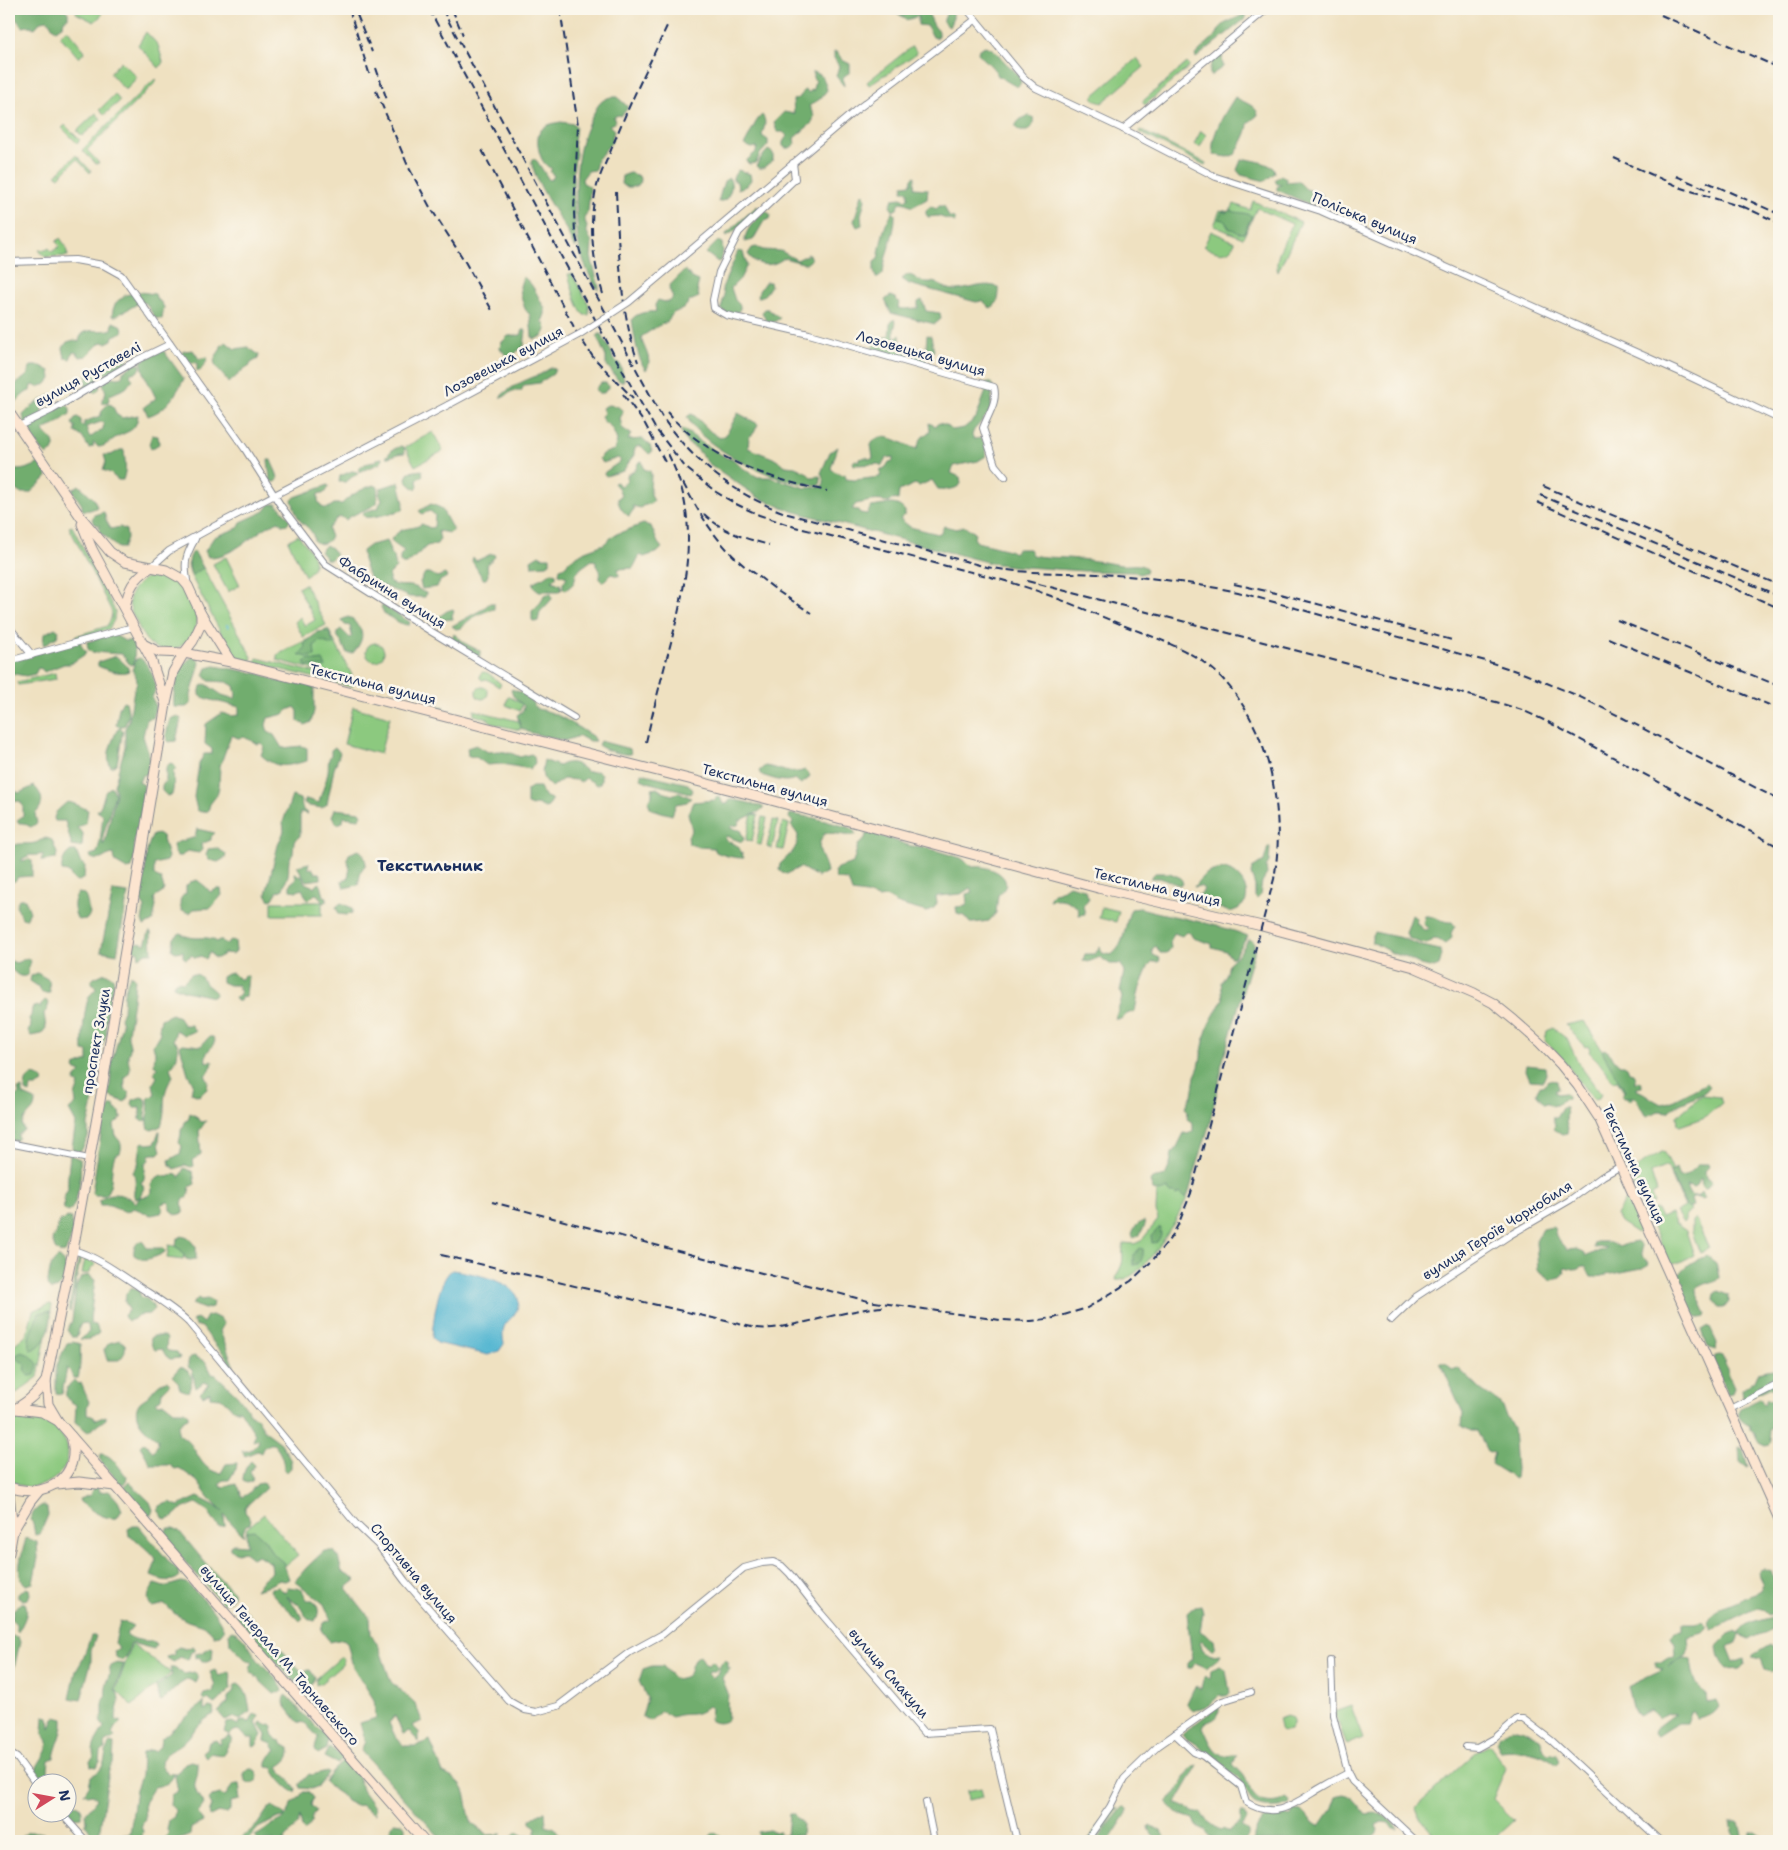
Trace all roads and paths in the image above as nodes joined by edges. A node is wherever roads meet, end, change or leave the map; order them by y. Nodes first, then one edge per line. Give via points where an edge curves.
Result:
1 (967, 9) edge
2 (1267, 9) edge
3 (976, 20) junction
4 (1123, 129) junction
5 (793, 163) junction
6 (9, 262) edge
7 (170, 344) junction
8 (9, 412) edge
9 (1779, 419) edge
10 (19, 426) junction
11 (1005, 477) dead end
12 (274, 496) junction
13 (80, 516) junction
14 (195, 538) junction
15 (150, 568) junction
16 (188, 586) junction
17 (125, 609) junction
18 (201, 614) junction
19 (9, 627) edge
20 (133, 627) junction
21 (141, 643) junction
22 (184, 652) junction
23 (32, 655) junction
24 (9, 661) edge
25 (231, 662) junction
26 (166, 704) junction
27 (574, 718) dead end
28 (9, 1143) edge
29 (89, 1159) junction
30 (1621, 1166) junction
31 (73, 1250) junction
32 (1391, 1320) dead end
33 (46, 1381) junction
34 (1779, 1384) edge
35 (12, 1409) edge
36 (1730, 1409) junction
37 (58, 1421) junction
38 (70, 1434) junction
39 (56, 1484) junction
40 (115, 1486) junction
41 (9, 1487) edge
42 (39, 1492) junction
43 (9, 1493) edge
44 (1779, 1519) edge
45 (13, 1531) junction
46 (9, 1554) edge
47 (773, 1562) joint
48 (1331, 1661) dead end
49 (1251, 1692) dead end
50 (1175, 1734) junction
51 (1466, 1747) dead end
52 (9, 1753) edge
53 (28, 1773) edge
54 (1348, 1773) junction
55 (926, 1802) dead end
56 (69, 1822) edge
57 (1016, 1838) edge
58 (86, 1841) edge
59 (424, 1841) edge
60 (934, 1841) edge
61 (1023, 1841) edge
62 (1086, 1841) edge
63 (1416, 1841) edge
64 (1660, 1841) edge

1 - 3 street, Поліська вулиця
2 - 4 street
3 - 4 street, Поліська вулиця via 1011,64 1036,88
3 - 5 street, Лозовецька вулиця via 861,106
4 - 9 street, Поліська вулиця via 1216,176 1321,211
5 - 11 street, Лозовецька вулиця via 794,180 738,232 719,272 714,308 726,315 809,334 994,387 993,408 983,428 995,465
5 - 12 street, Лозовецька вулиця, bridge via 629,302 579,335
6 - 7 street via 75,260 103,265 121,275
7 - 10 street, вулиця Руставелі
7 - 12 street, Фабрична вулиця
8 - 10 main road
10 - 13 main road
12 - 14 street, Лозовецька вулиця
12 - 27 street, Фабрична вулиця via 325,564
13 - 15 main road via 118,558
13 - 17 main road via 92,549
14 - 15 street, Лозовецька вулиця via 169,551
14 - 16 street via 187,553
15 - 16 main road via 166,570
15 - 17 main road via 128,590
16 - 18 main road
17 - 20 main road
18 - 22 main road via 198,633
18 - 25 main road
19 - 23 street
20 - 21 main road
20 - 23 street
21 - 22 main road via 159,652
21 - 26 main road, проспект Злуки via 157,673
22 - 25 main road, Текстильна вулиця
22 - 26 main road, проспект Злуки via 173,672
23 - 24 street
25 - 30 main road, Текстильна вулиця via 1414,967 1486,1000 1537,1039 1596,1111
26 - 29 main road, проспект Злуки
28 - 29 street
29 - 31 main road, проспект Злуки
30 - 32 street, вулиця Героїв Чорнобиля via 1414,1298
30 - 36 main road, Текстильна вулиця
31 - 33 main road, проспект Злуки
31 - 47 street, Спортивна вулиця via 109,1267 189,1322 346,1513 379,1546 509,1702 518,1707 536,1712 558,1706 630,1652 663,1634 744,1568
33 - 35 main road, проспект Злуки via 35,1396
33 - 37 main road, проспект Злуки via 48,1404
34 - 36 street
35 - 37 main road via 42,1412
36 - 44 main road, Текстильна вулиця
37 - 38 main road, вулиця Генерала М. Тарнавського
38 - 39 main road via 73,1460 66,1475
38 - 40 main road, вулиця Генерала М. Тарнавського
39 - 40 main road via 79,1482
39 - 42 main road
40 - 59 main road, вулиця Генерала М. Тарнавського
41 - 42 main road
42 - 45 main road
43 - 45 main road
45 - 46 main road
47 - 57 street, вулиця Смакули via 790,1574 924,1733 990,1728
48 - 54 street via 1333,1715
49 - 50 street via 1222,1701
50 - 54 street via 1194,1752 1242,1786 1246,1802 1255,1808 1288,1808
50 - 62 street via 1124,1779 1110,1807
51 - 64 street via 1477,1748 1517,1719 1523,1719 1552,1741
52 - 53 street
54 - 63 street via 1352,1781
55 - 60 street
56 - 58 street
57 - 61 street

